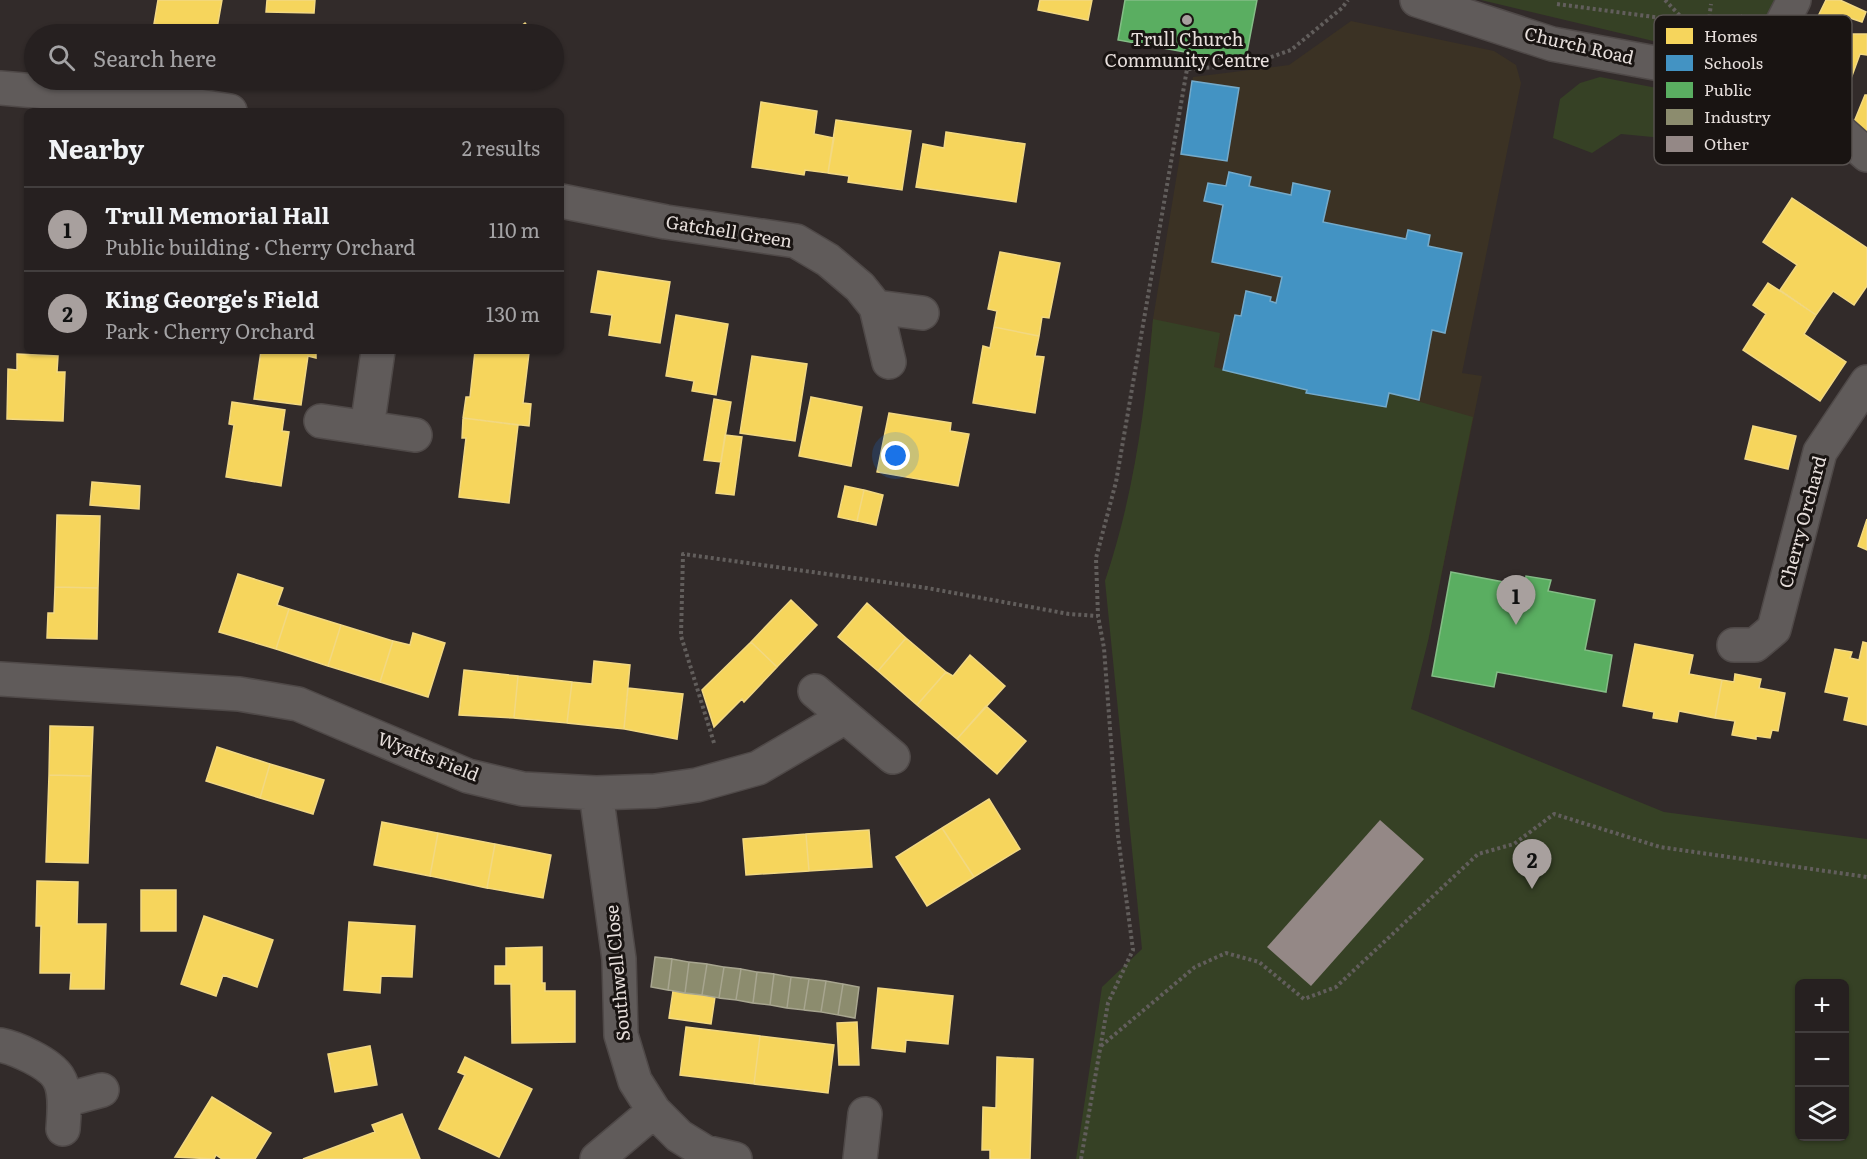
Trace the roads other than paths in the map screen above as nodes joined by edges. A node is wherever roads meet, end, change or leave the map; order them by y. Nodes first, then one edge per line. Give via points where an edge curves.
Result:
1 (1417, 0) edge
2 (1794, 0) edge
3 (1786, 15) edge
4 (1654, 63) edge
5 (0, 88) edge
6 (211, 108) edge
7 (1852, 142) edge
8 (1867, 155) edge
9 (564, 202) edge
10 (876, 307) junction
11 (922, 314) dead end
12 (378, 354) edge
13 (889, 362) dead end
14 (1867, 382) edge
15 (321, 421) dead end
16 (367, 428) junction
17 (415, 435) dead end
18 (1734, 645) dead end
19 (0, 679) edge
20 (815, 691) dead end
21 (845, 717) junction
22 (893, 757) dead end
23 (596, 793) junction
24 (0, 1045) edge
25 (102, 1090) dead end
26 (654, 1111) junction
27 (864, 1114) dead end
28 (597, 1159) edge
29 (735, 1159) edge
30 (860, 1159) edge

1 - 4 street, Church Road via 1552,44
2 - 3 street
5 - 6 street
7 - 8 street, Church Road
9 - 10 street, Gatchell Green via 666,222 796,241 828,260 860,287
10 - 11 street
10 - 13 street, Gatchell Green
12 - 16 street
14 - 18 street, Cherry Orchard via 1820,452 1774,629 1755,645
15 - 16 street
16 - 17 street
19 - 23 street, Wyatts Field via 238,694 298,704 468,776 523,789
20 - 21 street
21 - 22 street
21 - 23 street, Wyatts Field via 758,768 727,778 655,791
23 - 26 street, Southwell Close via 620,959 621,1035 635,1081
24 - 25 street via 34,1057 58,1077 64,1114
26 - 28 street
26 - 29 street, Southwell Close via 679,1136 705,1152
27 - 30 street

